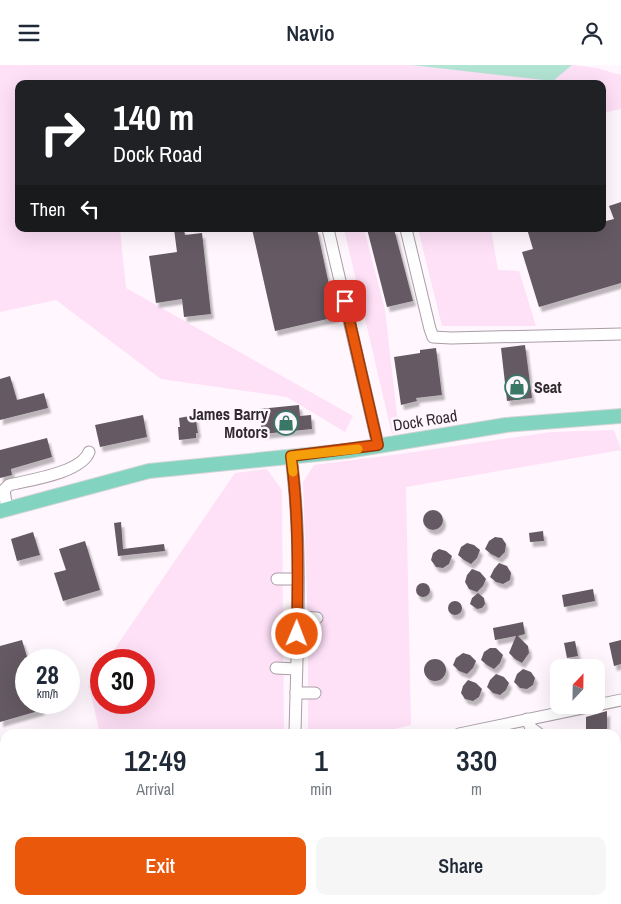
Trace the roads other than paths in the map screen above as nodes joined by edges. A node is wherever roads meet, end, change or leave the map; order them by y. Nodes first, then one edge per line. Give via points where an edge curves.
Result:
1 (329, 232) edge
2 (407, 232) edge
3 (621, 334) edge
4 (621, 416) edge
5 (378, 445) junction
6 (89, 452) dead end
7 (291, 456) junction
8 (4, 510) edge
9 (277, 579) dead end
10 (298, 579) junction
11 (297, 617) junction
12 (317, 618) dead end
13 (276, 668) dead end
14 (296, 669) junction
15 (296, 693) junction
16 (315, 693) dead end
17 (621, 700) edge
18 (527, 719) junction
19 (295, 729) edge
20 (482, 729) edge
21 (532, 729) edge

1 - 5 street
2 - 3 street via 433,337
4 - 5 main road, Dock Road via 506,425
5 - 7 main road, Dock Road
6 - 8 street via 86,459 75,467 9,485 4,490
7 - 8 main road, Dock Road via 149,471
7 - 10 street
9 - 10 street
10 - 11 street
11 - 12 street
11 - 14 street
13 - 14 street
14 - 15 street
15 - 16 street
15 - 19 street
17 - 18 street
18 - 20 street
18 - 21 street

